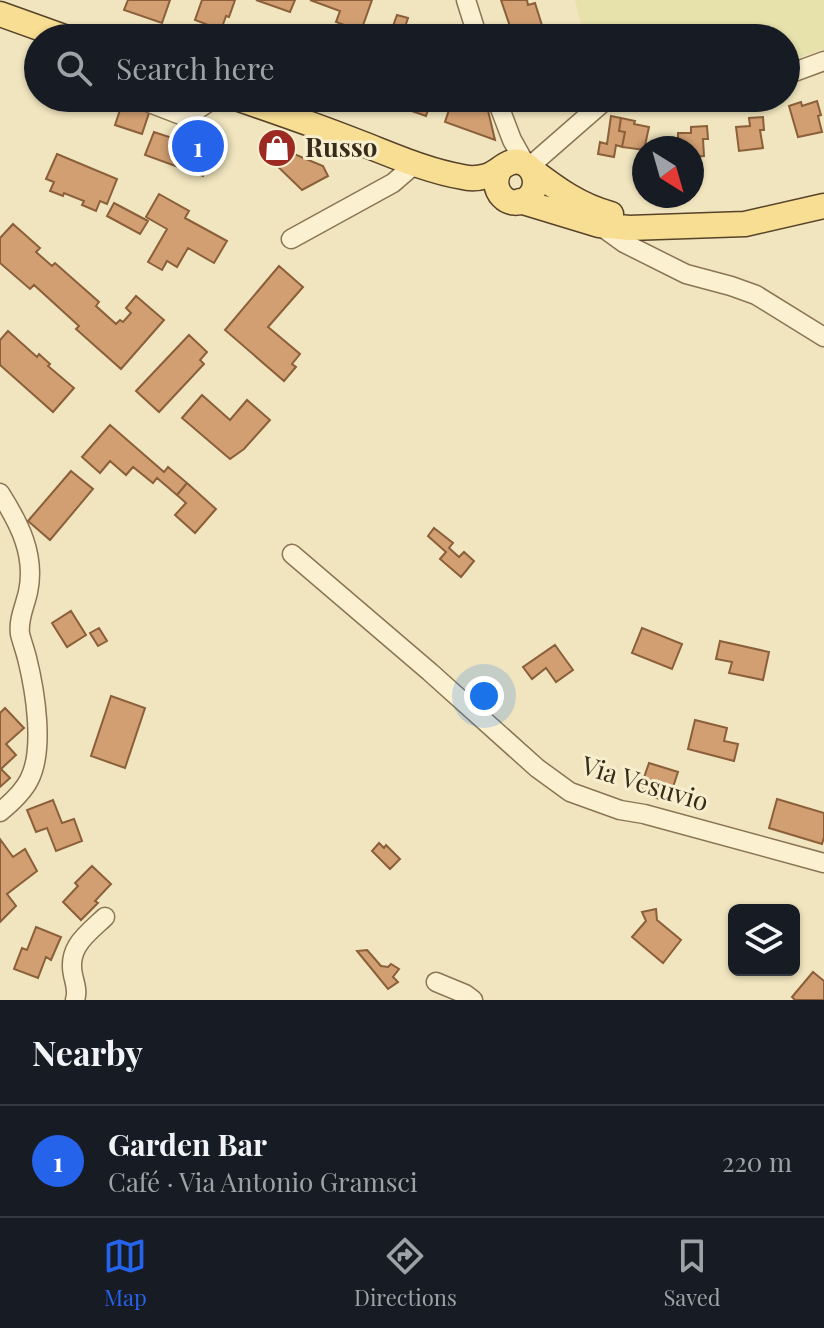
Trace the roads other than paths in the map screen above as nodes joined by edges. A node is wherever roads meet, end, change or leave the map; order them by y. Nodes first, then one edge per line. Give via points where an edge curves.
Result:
1 (466, 0) edge
2 (0, 14) edge
3 (28, 24) edge
4 (474, 24) edge
5 (824, 61) edge
6 (800, 70) edge
7 (173, 112) edge
8 (194, 112) edge
9 (274, 112) edge
10 (501, 112) edge
11 (592, 112) edge
12 (415, 164) junction
13 (501, 168) junction
14 (529, 168) junction
15 (464, 178) junction
16 (512, 200) junction
17 (824, 206) edge
18 (599, 225) junction
19 (660, 227) junction
20 (291, 239) dead end
21 (824, 337) edge
22 (0, 493) edge
23 (292, 554) dead end
24 (0, 625) edge
25 (20, 632) junction
26 (0, 812) edge
27 (824, 863) edge
28 (105, 917) dead end
29 (436, 982) dead end
30 (75, 1000) edge
31 (473, 1000) edge

1 - 4 street
2 - 3 main road
5 - 6 street
7 - 8 street via 186,117
9 - 12 main road
10 - 14 street
11 - 14 street
12 - 15 main road
12 - 20 street via 393,183
13 - 14 main road via 515,162
13 - 15 main road via 485,177
13 - 16 main road via 496,186
14 - 16 main road via 534,189 527,198
14 - 19 main road via 581,204
15 - 16 main road
16 - 18 main road
17 - 19 main road via 745,224
18 - 19 main road
18 - 21 street via 686,274 756,295
22 - 25 street via 28,550 31,577
23 - 27 street, Via Vesuvio via 570,792
24 - 25 street
25 - 26 street via 38,734 29,782
28 - 30 street via 77,944 70,964
29 - 31 street

